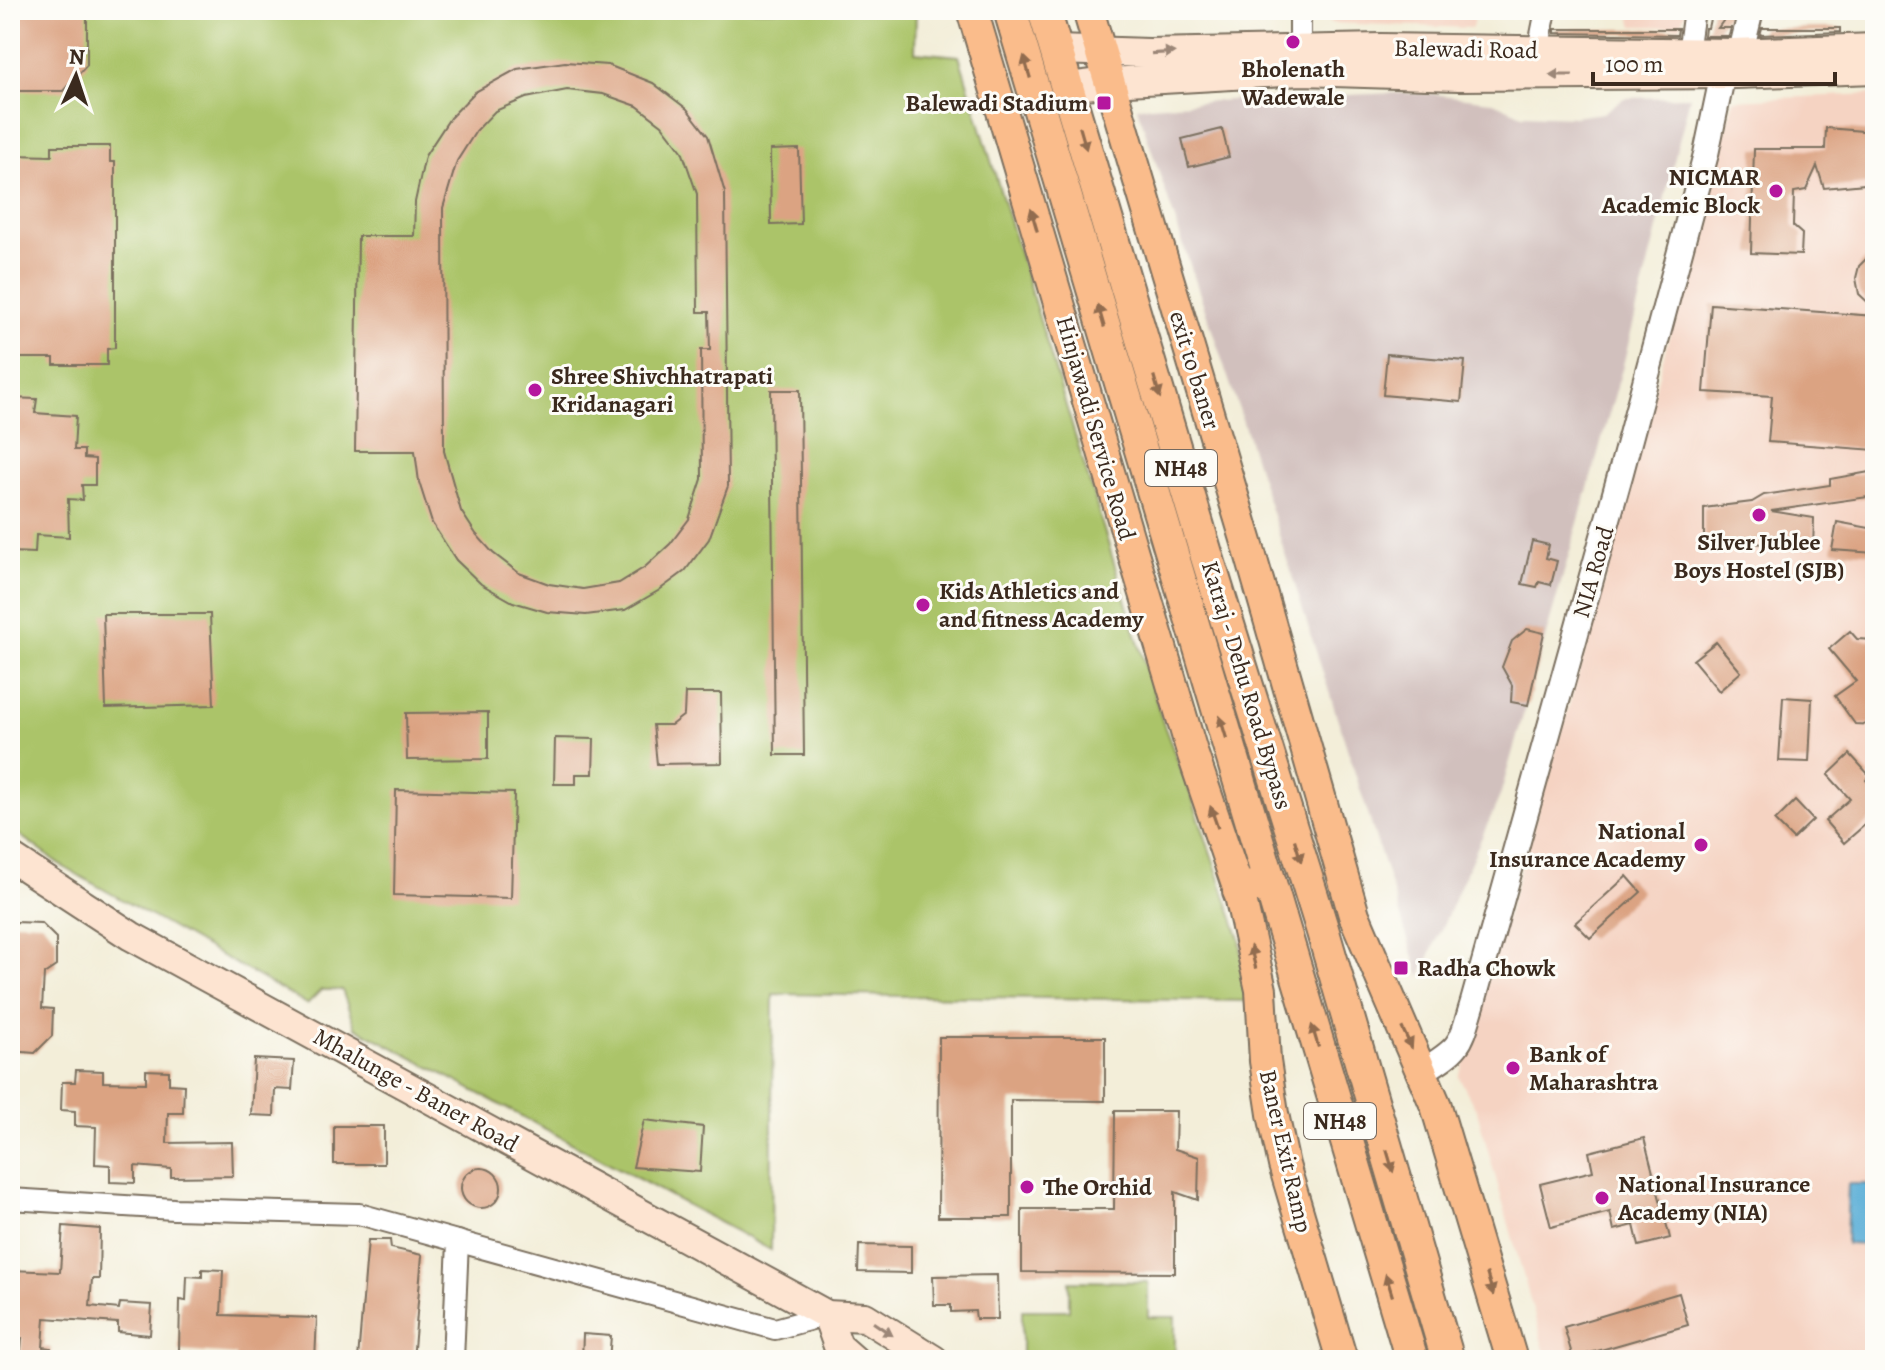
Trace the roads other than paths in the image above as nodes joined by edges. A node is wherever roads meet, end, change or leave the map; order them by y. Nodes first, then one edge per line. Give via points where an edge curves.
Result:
1 (972, 10) edge
2 (1010, 10) edge
3 (1044, 10) edge
4 (1088, 10) edge
5 (1300, 10) edge
6 (1546, 10) edge
7 (1694, 10) edge
8 (1751, 10) edge
9 (1875, 48) edge
10 (1300, 49) junction
11 (1057, 50) junction
12 (1538, 50) junction
13 (1100, 51) junction
14 (1688, 53) junction
15 (1732, 63) junction
16 (1875, 69) edge
17 (1110, 82) junction
18 (1068, 87) junction
19 (1082, 253) junction
20 (1047, 262) junction
21 (10, 857) edge
22 (1254, 887) junction
23 (1354, 915) junction
24 (1321, 925) junction
25 (1423, 1071) junction
26 (10, 1199) edge
27 (458, 1241) junction
28 (827, 1315) junction
29 (453, 1360) edge
30 (854, 1360) edge
31 (934, 1360) edge
32 (1342, 1360) edge
33 (1412, 1360) edge
34 (1448, 1360) edge
35 (1512, 1360) edge

20 -> 1 main road, Hinjawadi Service Road
19 -> 2 highway, Katraj - Dehu Road Bypass / NH48
3 - 11 highway, Katraj - Dehu Road Bypass / NH48
4 - 13 main road, exit to baner
5 - 10 street
6 - 12 street
7 - 14 street
8 - 15 street, NIA Road
9 - 15 main road, Balewadi Road
10 - 12 main road, Balewadi Road
13 -> 10 main road, Balewadi Road
11 - 13 main road, Balewadi Road
11 - 18 highway, Katraj - Dehu Road Bypass / NH48
12 - 14 main road, Balewadi Road
13 - 17 main road, exit to baner
14 - 15 main road, Balewadi Road
15 - 16 main road, Balewadi Road
15 -> 17 main road, Balewadi Road via 1459,76 1302,71
15 - 25 street, NIA Road via 1473,1002 1460,1043
17 - 18 main road, Balewadi Road
17 - 23 main road, exit to baner
18 -> 24 highway, Katraj - Dehu Road Bypass / NH48
19 - 20 main road
22 -> 19 highway, Katraj - Dehu Road Bypass / NH48
22 -> 20 main road, Hinjawadi Service Road via 1193,755
21 - 28 main road, Mhalunge - Baner Road via 131,936
32 -> 22 main road, Baner Exit Ramp via 1273,1114
33 -> 22 highway, Katraj - Dehu Road Bypass / NH48
23 - 24 main road
23 -> 25 main road
24 -> 34 highway, Katraj - Dehu Road Bypass / NH48
25 -> 35 main road
26 - 27 street via 359,1214
27 - 28 street via 775,1329
27 - 29 street
28 - 30 main road via 838,1346
28 -> 31 main road, Mhalunge - Baner Road via 865,1317

